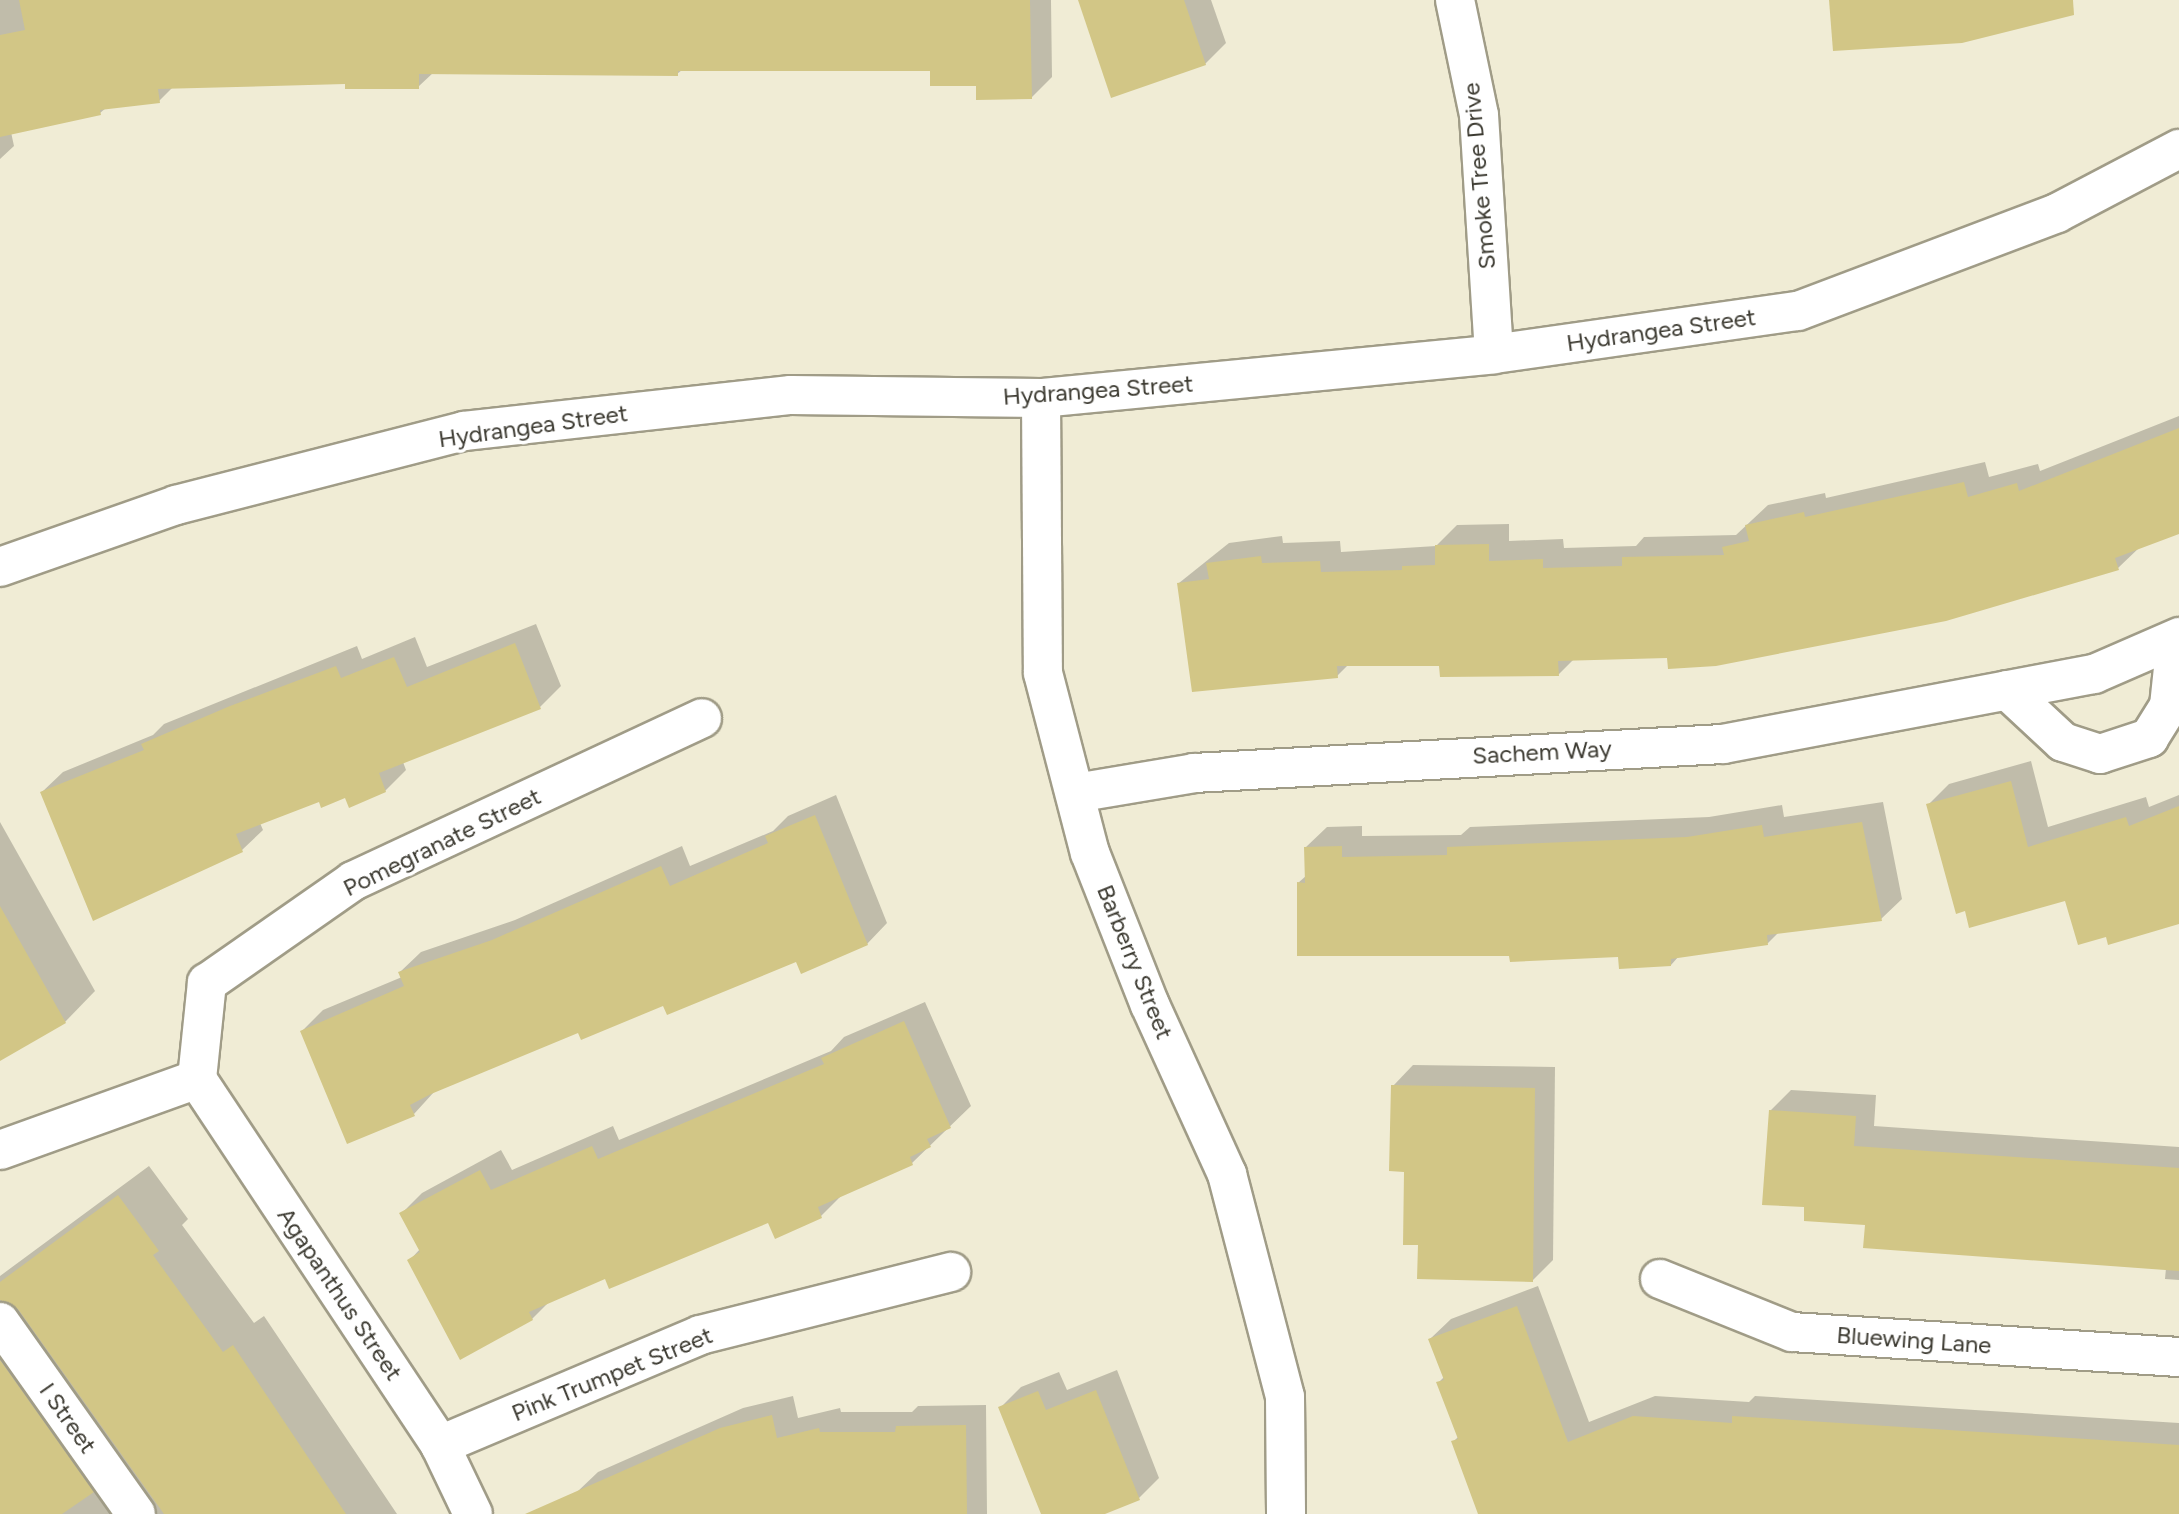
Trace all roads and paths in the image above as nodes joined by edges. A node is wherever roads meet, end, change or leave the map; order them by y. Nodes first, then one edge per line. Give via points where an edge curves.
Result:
1 (1455, 0) edge
2 (2179, 149) edge
3 (1493, 354) junction
4 (1041, 398) junction
5 (0, 567) edge
6 (2178, 638) edge
7 (2007, 690) junction
8 (702, 718) dead end
9 (1075, 793) junction
10 (197, 1079) junction
11 (0, 1150) edge
12 (951, 1272) dead end
13 (1660, 1279) dead end
14 (0, 1322) edge
15 (2179, 1357) edge
16 (440, 1445) junction
17 (136, 1514) edge
18 (473, 1514) edge
19 (1286, 1514) edge

1 - 3 street, Smoke Tree Drive via 1479,115
2 - 3 street, Hydrangea Street via 2057,213 1798,311
3 - 4 street, Hydrangea Street
4 - 5 street, Hydrangea Street via 791,396 464,431 176,505
4 - 9 street, Barberry Street via 1043,673
6 - 7 street, Sachem Way via 2094,674
6 - 7 street, Sachem Way via 2169,706 2148,738 2100,754 2063,742
7 - 9 street, Sachem Way via 1723,744 1194,773
8 - 10 street, Pomegranate Street via 352,881 207,984
9 - 19 street, Barberry Street via 1090,853 1145,992 1227,1174 1285,1397
10 - 11 street
10 - 16 street, Agapanthus Street
12 - 16 street, Pink Trumpet Street via 699,1335
13 - 15 street, Bluewing Lane via 1792,1332
14 - 17 street, I Street
16 - 18 street, Agapanthus Street

